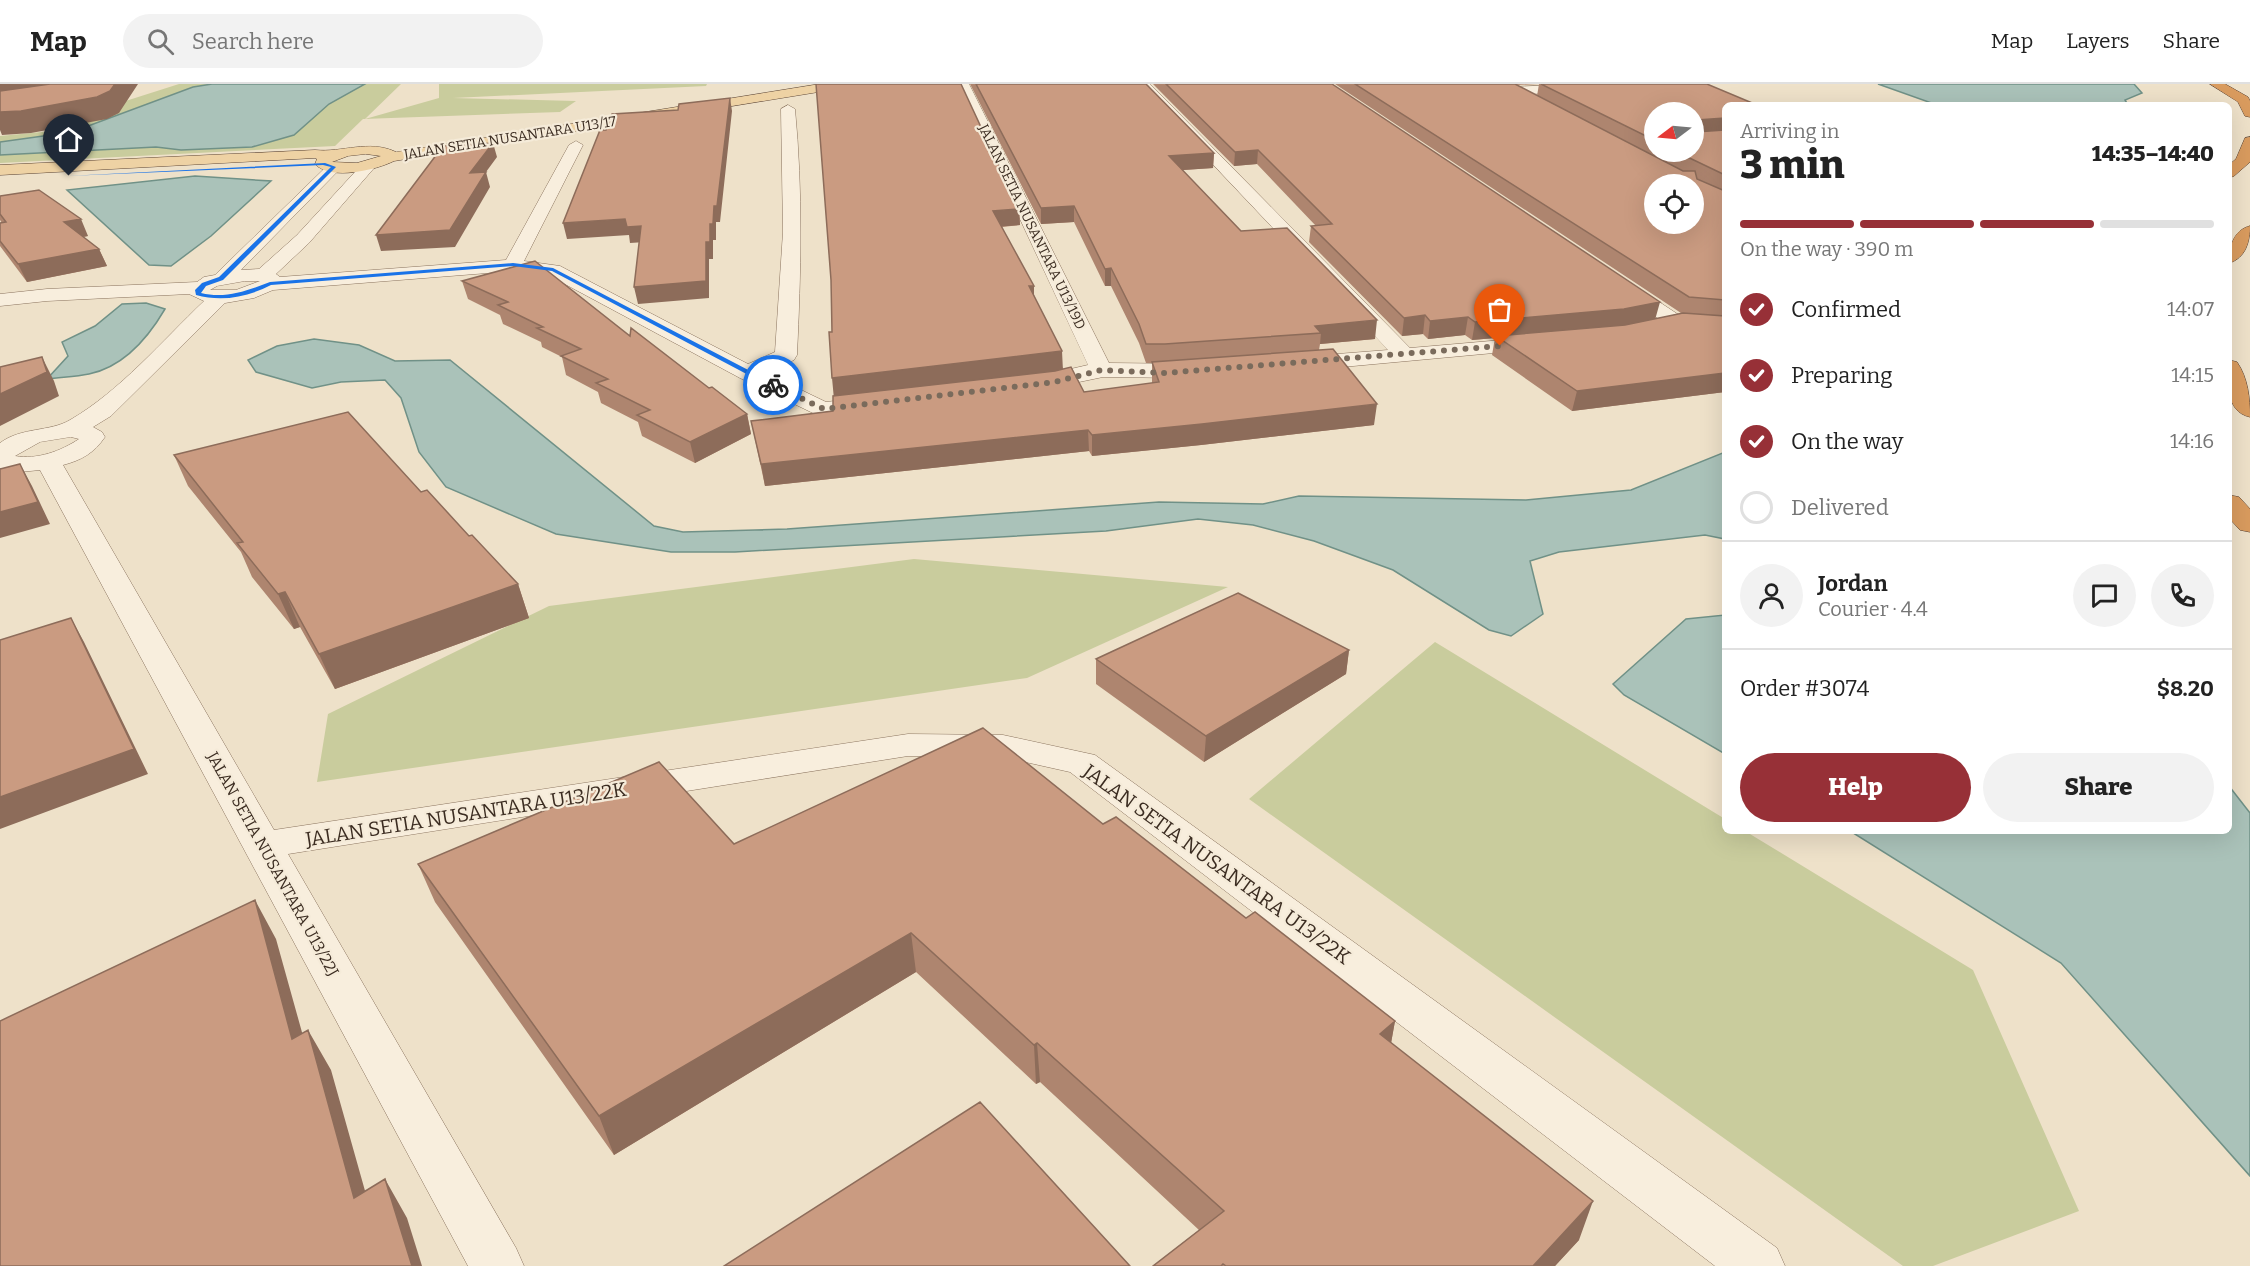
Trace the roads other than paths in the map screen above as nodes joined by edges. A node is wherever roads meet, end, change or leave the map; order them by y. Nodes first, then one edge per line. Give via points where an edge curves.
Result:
1 (789, 84) edge
2 (843, 84) edge
3 (963, 84) edge
4 (1143, 84) edge
5 (1500, 84) edge
6 (1633, 84) edge
7 (2216, 84) edge
8 (1514, 91) junction
9 (1534, 102) edge
10 (788, 109) dead end
11 (2250, 113) edge
12 (2250, 141) edge
13 (576, 145) dead end
14 (387, 154) junction
15 (329, 162) junction
16 (370, 164) junction
17 (0, 170) edge
18 (2232, 170) edge
19 (0, 179) edge
20 (2250, 231) edge
21 (2232, 253) edge
22 (513, 264) junction
23 (1609, 277) edge
24 (267, 280) junction
25 (220, 288) junction
26 (0, 300) edge
27 (1678, 323) junction
28 (1701, 325) edge
29 (1654, 328) edge
30 (1560, 341) edge
31 (1405, 355) junction
32 (1282, 365) edge
33 (1101, 370) junction
34 (1212, 370) edge
35 (748, 373) junction
36 (2232, 377) edge
37 (1009, 387) edge
38 (893, 401) edge
39 (2250, 410) edge
40 (71, 430) junction
41 (1, 458) edge
42 (48, 461) junction
43 (2232, 506) edge
44 (2250, 524) edge
45 (262, 845) junction
46 (497, 1266) edge
47 (1758, 1266) edge

1 - 14 main road, JALAN SETIA NUSANTARA U13/17
2 - 14 main road, JALAN SETIA NUSANTARA U13/17
3 - 33 street, JALAN SETIA NUSANTARA U13/19D
4 - 31 street
5 - 8 street
6 - 8 street
7 - 11 highway via 2242,100
8 - 9 street
10 - 35 street via 792,148 792,274 786,355
12 - 18 highway via 2243,161
13 - 22 street
14 - 15 main road via 358,151
14 - 16 main road
15 - 16 main road
15 - 17 main road via 315,154
15 - 19 main road
15 - 25 street
16 - 24 street
20 - 21 highway
22 - 24 street
22 - 35 street via 553,270
23 - 27 street
24 - 25 street via 245,275
25 - 26 street
25 - 40 street via 109,405
27 - 28 street
27 - 29 street
30 - 31 street
31 - 32 street
33 - 34 street
33 - 37 street via 1055,382
35 - 38 street via 824,409
36 - 39 highway via 2238,395
40 - 41 street via 17,442
40 - 42 street via 89,433 93,437 91,442 76,453
41 - 42 street via 4,462 22,464
42 - 45 street, JALAN SETIA NUSANTARA U13/22J
43 - 44 highway
45 - 46 street, JALAN SETIA NUSANTARA U13/22J
45 - 47 street, JALAN SETIA NUSANTARA U13/22K via 909,745 1003,746 1082,763

